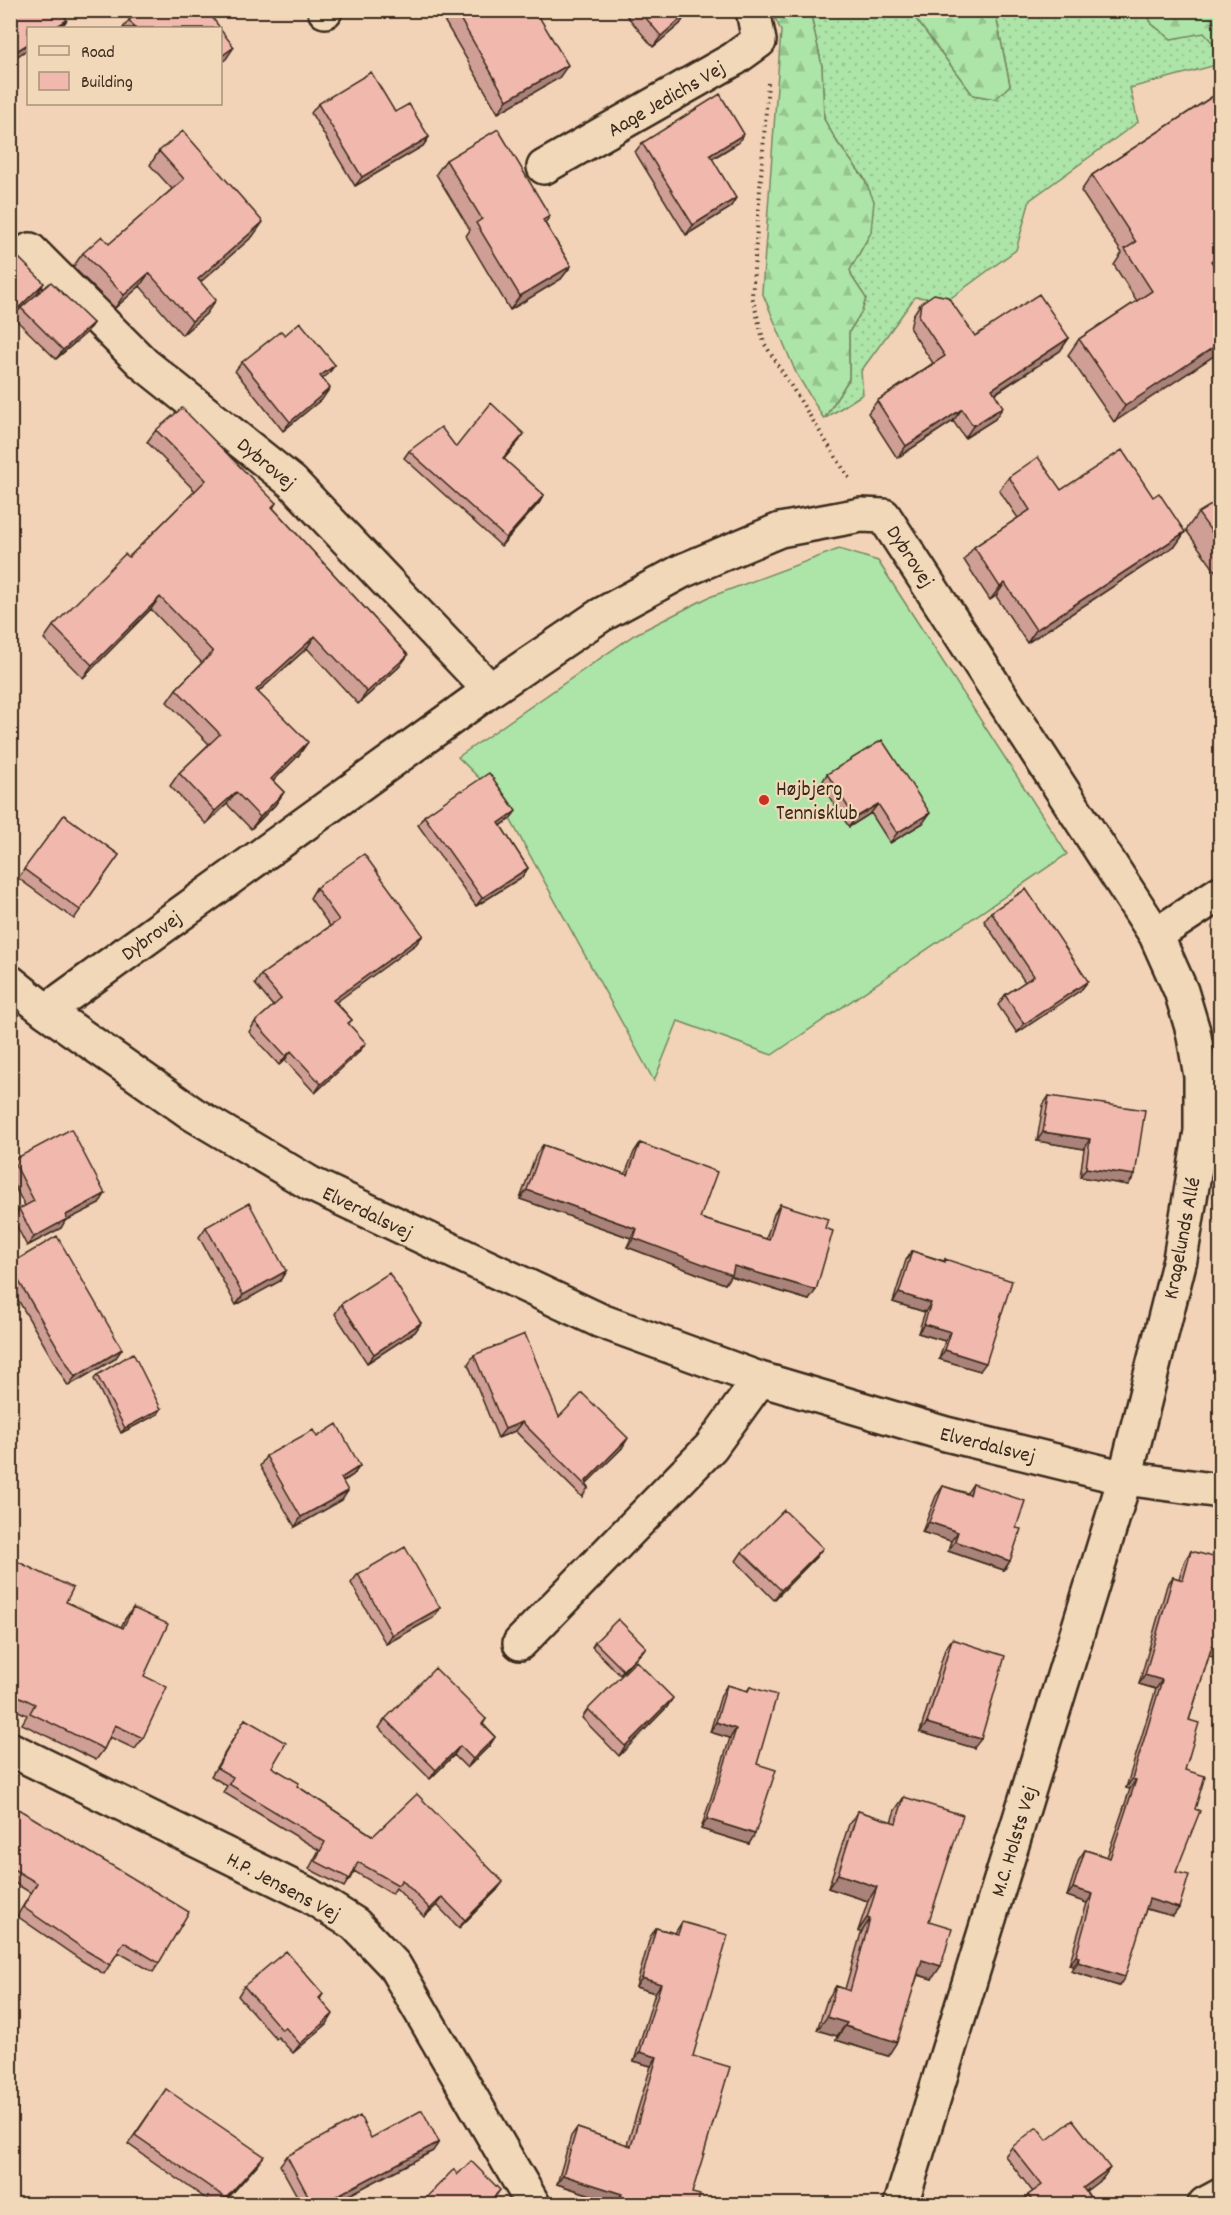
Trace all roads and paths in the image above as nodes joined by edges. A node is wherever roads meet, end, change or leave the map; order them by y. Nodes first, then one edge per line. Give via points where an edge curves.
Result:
1 (756, 26) edge
2 (544, 167) dead end
3 (30, 249) dead end
4 (861, 515) junction
5 (490, 690) junction
6 (1221, 893) edge
7 (1156, 934) junction
8 (10, 982) edge
9 (46, 1011) junction
10 (760, 1379) junction
11 (1125, 1478) junction
12 (1221, 1491) edge
13 (520, 1642) dead end
14 (10, 1749) edge
15 (1221, 2196) edge
16 (533, 2205) edge
17 (901, 2205) edge
18 (1205, 2205) edge

1 - 2 street, Aage Jedichs Vej via 734,59
1 - 4 path via 768,81 752,296 764,343 854,486
3 - 5 street, Dybrovej via 144,364 292,482
4 - 5 street, Dybrovej via 780,530 682,571 601,615
4 - 7 street, Dybrovej via 884,516
5 - 9 street, Dybrovej
6 - 7 street
7 - 11 street, Kragelunds Allé via 1181,991 1193,1031 1201,1076 1201,1131 1180,1259
8 - 9 street, Elverdalsvej
9 - 10 street, Elverdalsvej via 193,1114 311,1184 601,1321
10 - 11 street, Elverdalsvej via 946,1434
10 - 13 street via 711,1447
11 - 12 street, Elverdalsvej
11 - 17 street, M.C. Holsts Vej
14 - 16 street, H.P. Jensens Vej via 307,1894 355,1924 394,1965
15 - 18 street

